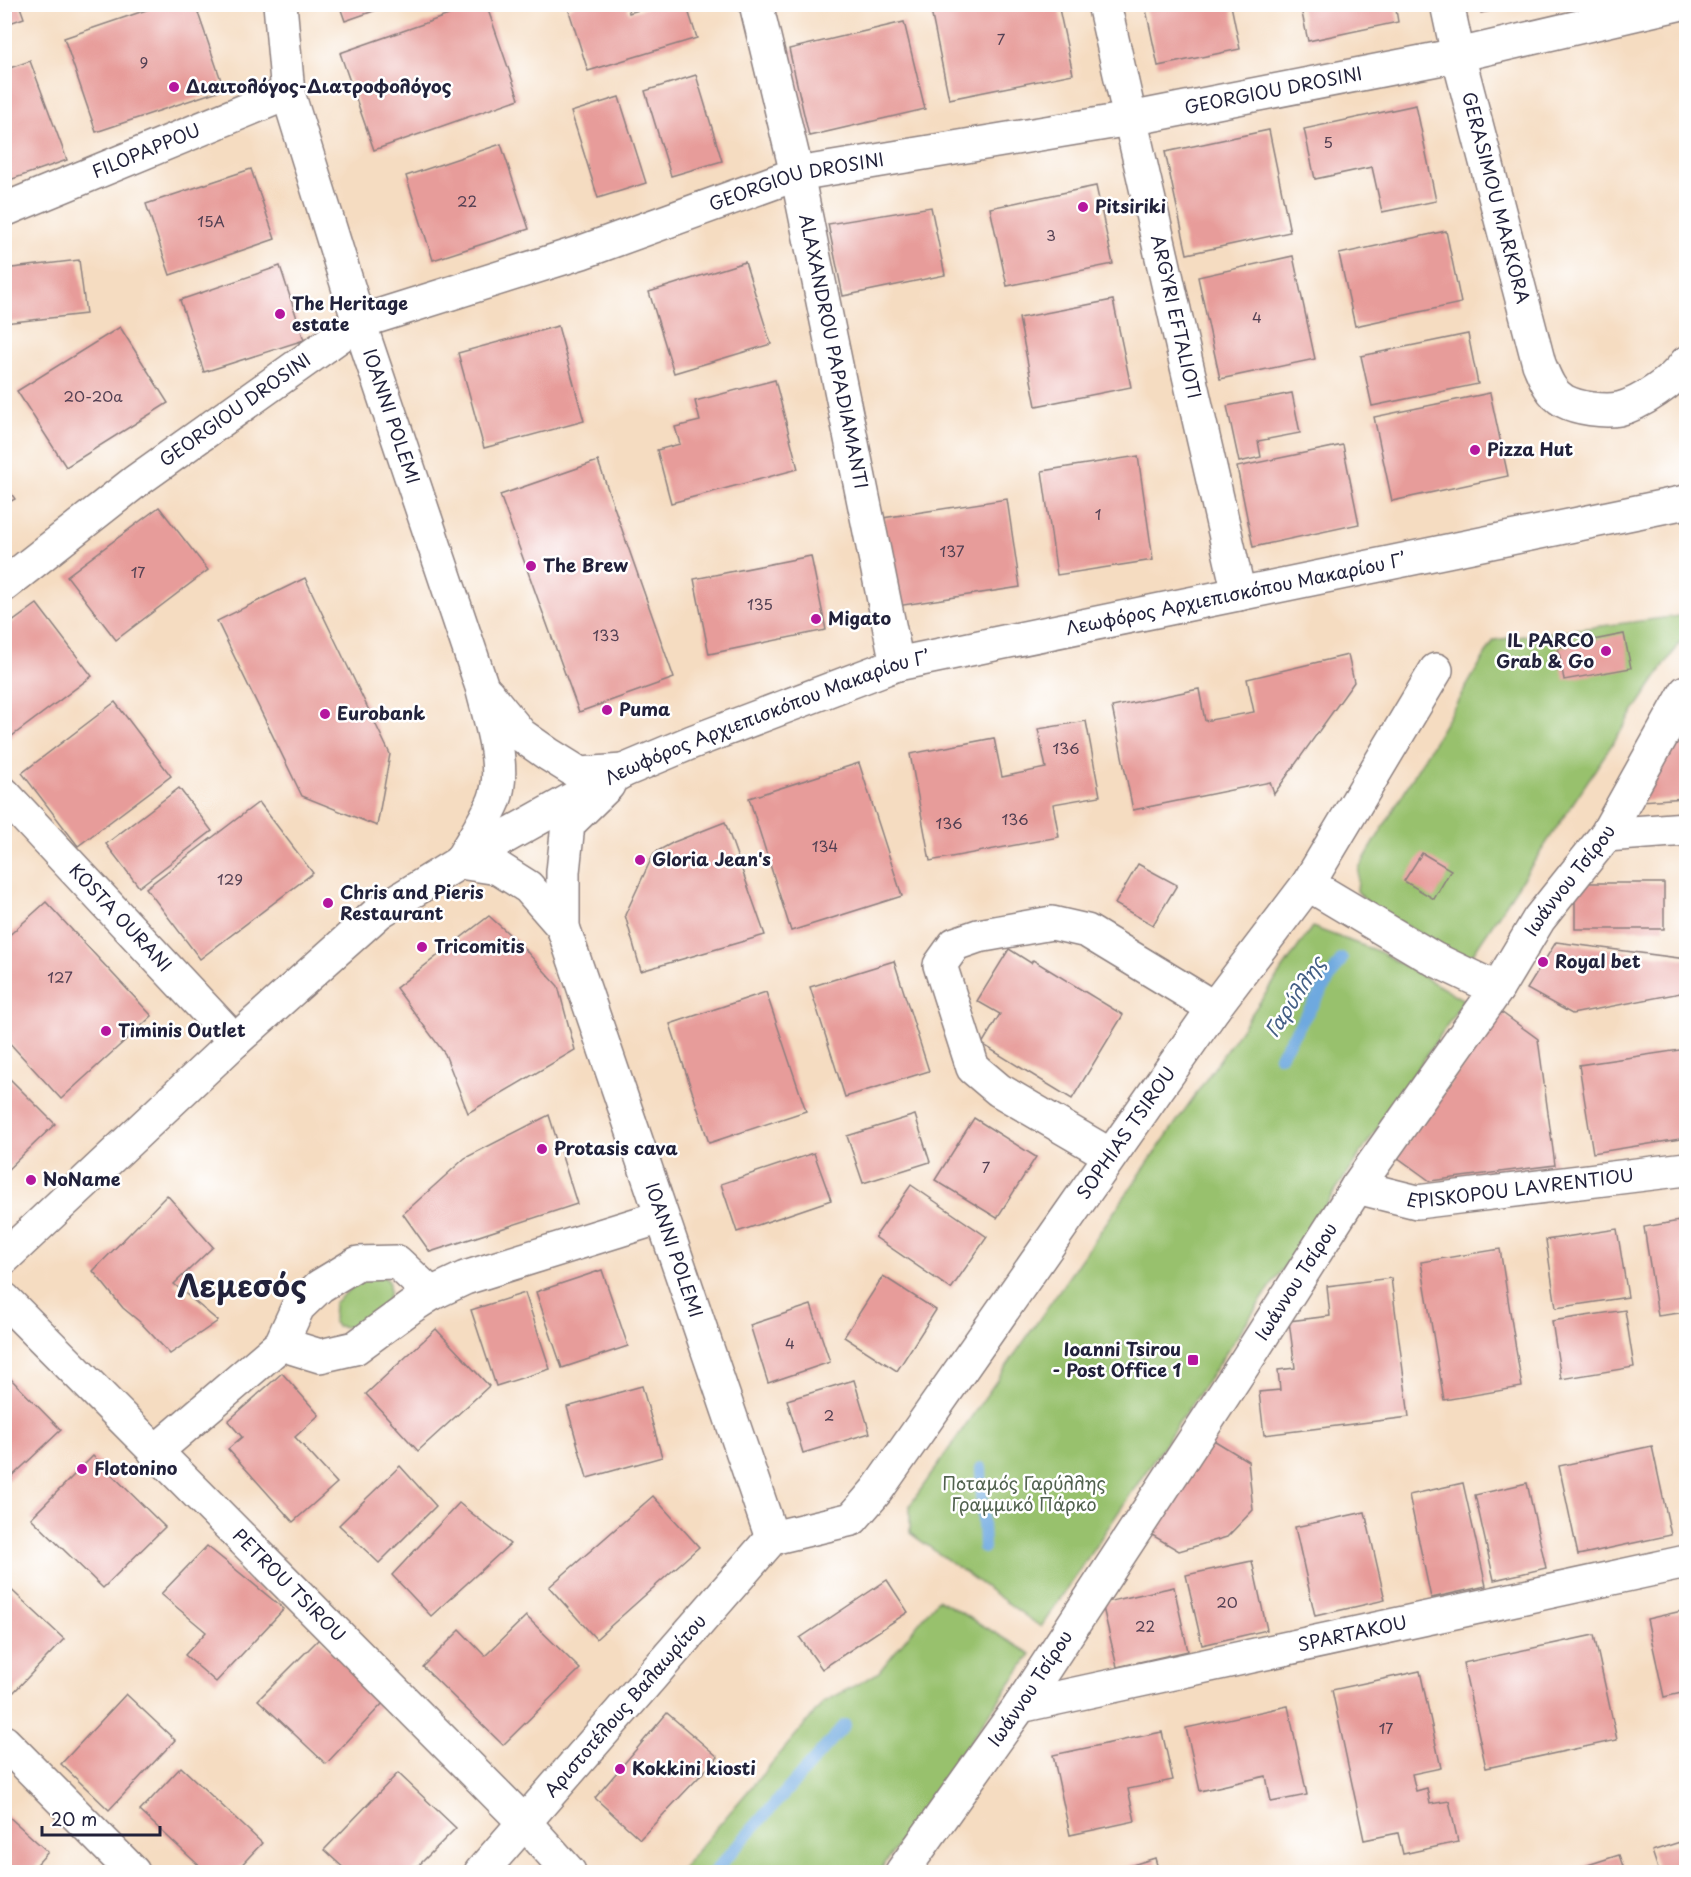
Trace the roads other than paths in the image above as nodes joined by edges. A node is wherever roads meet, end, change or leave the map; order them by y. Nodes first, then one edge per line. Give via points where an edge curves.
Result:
1 (280, 4) edge
2 (756, 4) edge
3 (1104, 4) edge
4 (1447, 4) edge
5 (1678, 4) edge
6 (1458, 55) junction
7 (288, 93) junction
8 (1130, 119) junction
9 (797, 174) junction
10 (4, 210) edge
11 (359, 322) junction
12 (1686, 363) edge
13 (1686, 502) edge
14 (4, 585) edge
15 (1239, 594) junction
16 (897, 664) junction
17 (1436, 670) dead end
18 (482, 687) junction
19 (1686, 692) edge
20 (623, 771) junction
21 (4, 794) edge
22 (1686, 829) edge
23 (1606, 835) junction
24 (460, 862) junction
25 (1308, 884) junction
26 (563, 927) junction
27 (1497, 989) junction
28 (1214, 1008) junction
29 (236, 1041) junction
30 (1110, 1155) junction
31 (1686, 1169) edge
32 (1357, 1187) junction
33 (661, 1217) junction
34 (4, 1258) edge
35 (431, 1294) junction
36 (4, 1299) edge
37 (281, 1344) junction
38 (155, 1452) junction
39 (772, 1538) junction
40 (1686, 1562) edge
41 (1020, 1706) junction
42 (4, 1742) edge
43 (525, 1823) junction
44 (133, 1872) edge
45 (481, 1872) edge
46 (569, 1872) edge
47 (902, 1872) edge

1 - 7 street, IOANNI POLEMI
2 - 9 street, ALAXANDROU PAPADIAMANTI
3 - 8 street, ARGYRI EFTALIOTI
4 - 6 street, GERASIMOU MARKORA
5 - 6 street, GEORGIOU DROSINI
6 - 8 street, GEORGIOU DROSINI
6 - 12 street, GERASIMOU MARKORA via 1539,364 1549,387 1564,401 1588,409 1619,409 1655,393
7 - 10 street, FILOPAPPOU
7 - 11 street, IOANNI POLEMI
8 - 9 street, GEORGIOU DROSINI
8 - 15 street, ARGYRI EFTALIOTI
9 - 11 street, GEORGIOU DROSINI via 582,252
9 - 16 street, ALAXANDROU PAPADIAMANTI
11 - 14 street, GEORGIOU DROSINI via 135,482
11 - 18 street, IOANNI POLEMI
13 - 15 street, Λεωφόρος Αρχιεπισκόπου Μακαρίου Γ’
15 - 16 street, Λεωφόρος Αρχιεπισκόπου Μακαρίου Γ’
16 - 20 street, Λεωφόρος Αρχιεπισκόπου Μακαρίου Γ’
17 - 25 street, SOPHIAS TSIROU
18 - 20 street, IOANNI POLEMI via 521,735 580,774
18 - 24 street, IOANNI POLEMI via 497,748 498,777 495,800
19 - 23 street, Ιωάννου Τσίρου
20 - 24 street, Λεωφόρος Αρχιεπισκόπου Μακαρίου Γ’
20 - 26 street, IOANNI POLEMI via 568,824
21 - 29 street, KOSTA OURANI
22 - 23 street
23 - 27 street, Ιωάννου Τσίρου via 1539,919
24 - 26 street, IOANNI POLEMI via 498,868 528,887
24 - 29 street, Λεωφόρος Αρχιεπισκόπου Μακαρίου Γ’ via 379,912
25 - 27 street via 1434,959
25 - 28 street, SOPHIAS TSIROU
26 - 33 street, IOANNI POLEMI
27 - 32 street, Ιωάννου Τσίρου
28 - 30 street, SOPHIAS TSIROU
28 - 30 street via 1087,931 1052,923 955,944 940,964 973,1068 999,1090
29 - 34 street, Λεωφόρος Αρχιεπισκόπου Μακαρίου Γ’
30 - 39 street, SOPHIAS TSIROU via 877,1490 852,1520
31 - 32 street, EPISKOPOU LAVRENTIOU via 1417,1202
32 - 41 street, Ιωάννου Τσίρου
33 - 35 street via 465,1278
33 - 39 street, IOANNI POLEMI
35 - 37 street via 355,1348 320,1356
35 - 37 street via 397,1262 358,1263 320,1286 298,1306
36 - 38 street, PETROU TSIROU
37 - 38 street
38 - 43 street, PETROU TSIROU
39 - 43 street, Αριστοτέλους Βαλαωρίτου
40 - 41 street, SPARTAKOU
41 - 47 street, Ιωάννου Τσίρου
42 - 44 street
43 - 45 street, Αριστοτέλους Βαλαωρίτου
43 - 46 street, PETROU TSIROU

